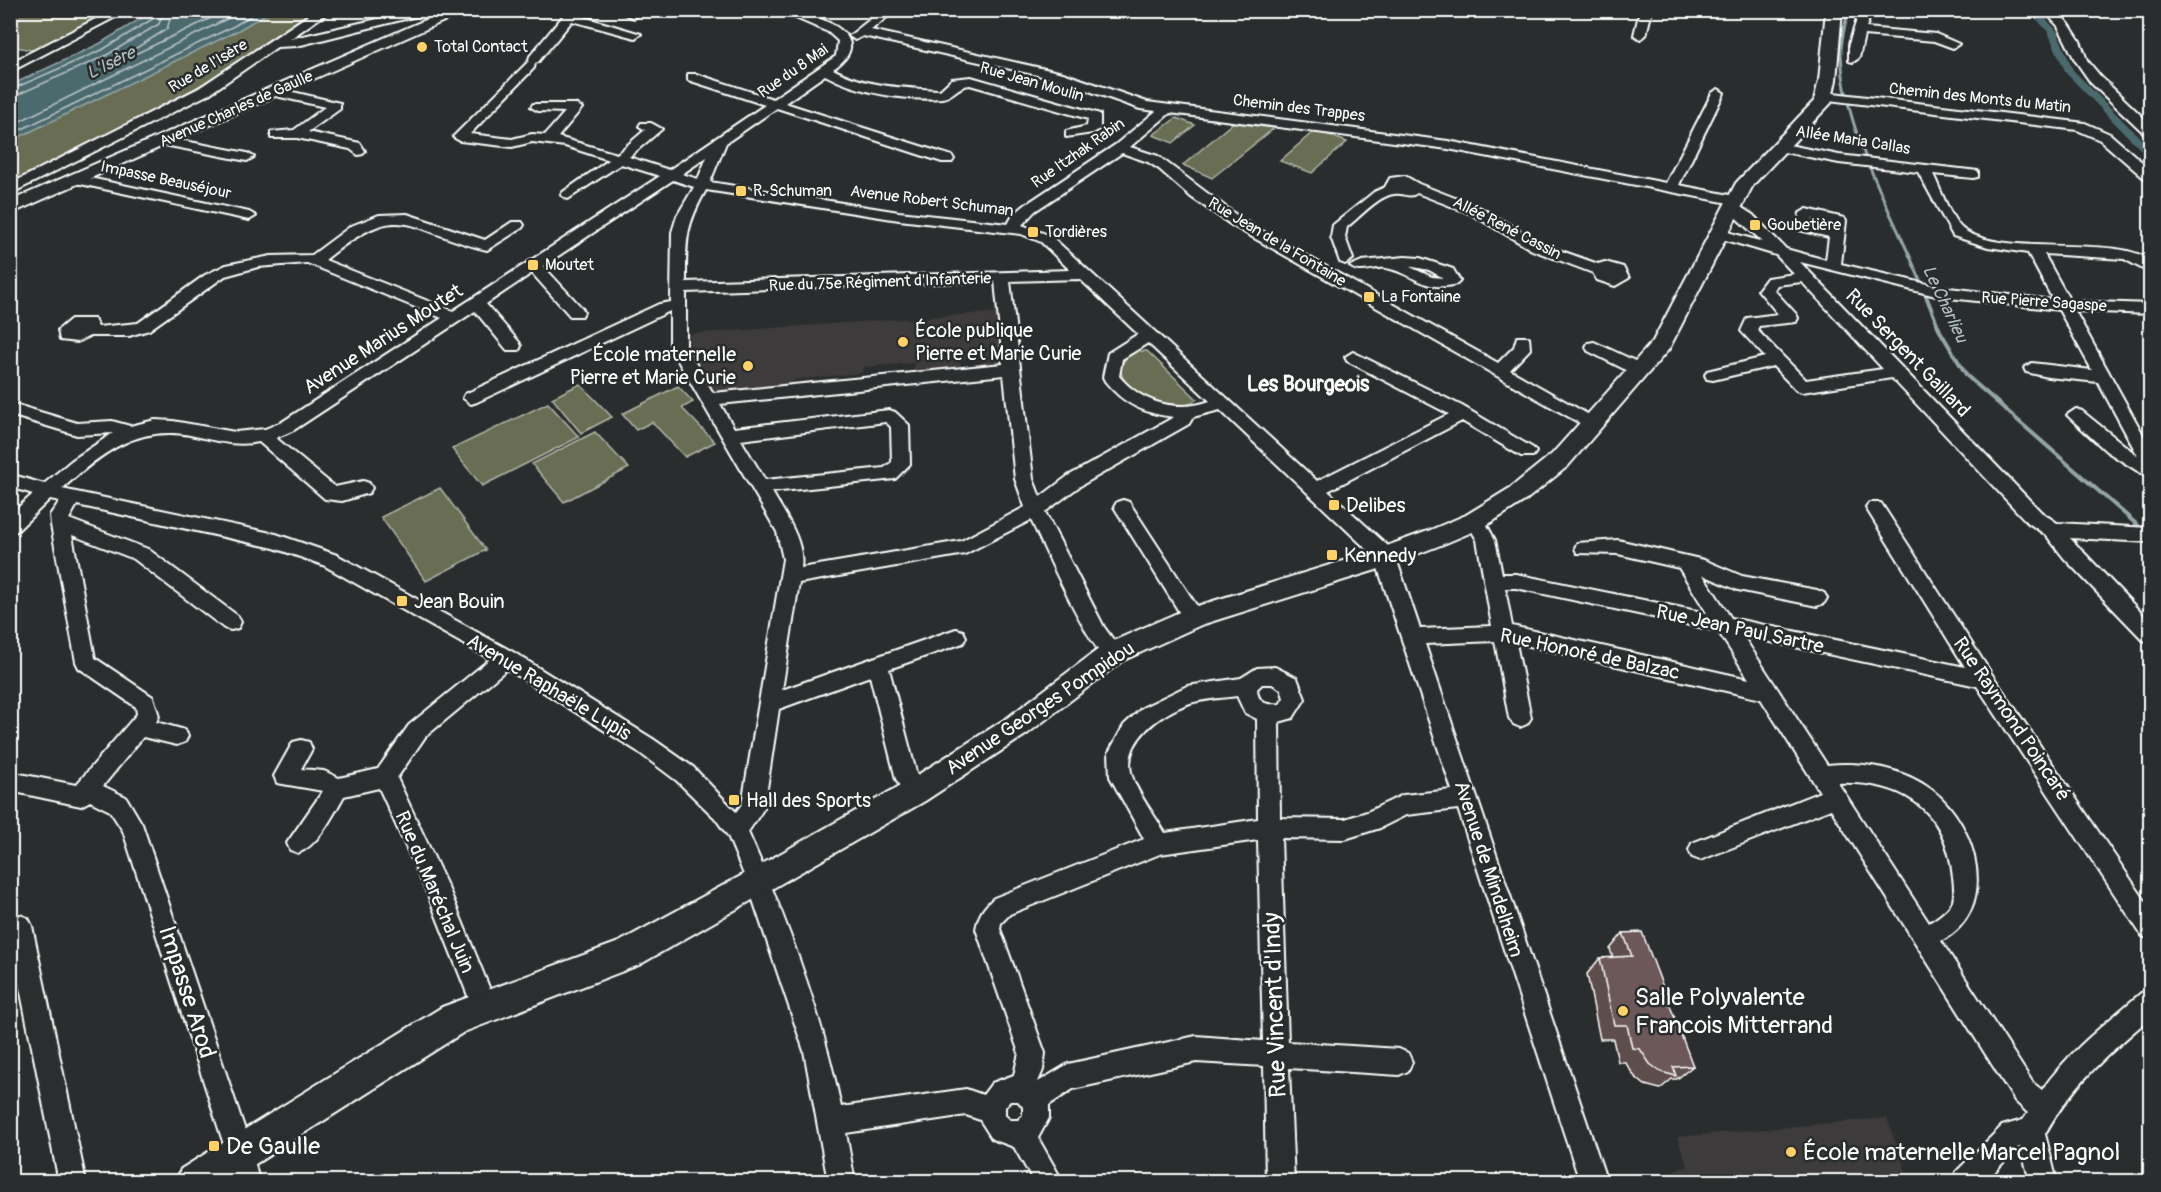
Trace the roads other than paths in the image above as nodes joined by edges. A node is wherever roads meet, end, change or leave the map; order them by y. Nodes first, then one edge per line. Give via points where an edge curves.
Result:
1 (123, 10) edge
2 (325, 10) edge
3 (435, 10) edge
4 (462, 10) edge
5 (620, 10) edge
6 (783, 10) edge
7 (890, 10) edge
8 (1646, 10) edge
9 (1866, 10) edge
10 (2049, 10) edge
11 (1831, 11) edge
12 (572, 14) edge
13 (634, 14) dead end
14 (397, 15) edge
15 (1860, 31) junction
16 (863, 32) junction
17 (635, 34) dead end
18 (1640, 35) dead end
19 (844, 40) junction
20 (1842, 41) junction
21 (274, 44) junction
22 (1953, 44) dead end
23 (1853, 58) dead end
24 (10, 68) edge
25 (825, 70) junction
26 (692, 78) dead end
27 (276, 92) junction
28 (1718, 93) dead end
29 (944, 94) junction
30 (1825, 96) junction
31 (958, 102) dead end
32 (1130, 103) junction
33 (775, 104) junction
34 (538, 107) dead end
35 (1167, 109) junction
36 (1095, 117) junction
37 (646, 126) dead end
38 (1141, 131) junction
39 (2151, 132) edge
40 (297, 134) junction
41 (1071, 134) dead end
42 (276, 135) dead end
43 (548, 140) junction
44 (721, 140) junction
45 (164, 141) junction
46 (517, 142) junction
47 (1779, 147) junction
48 (1120, 148) junction
49 (358, 151) dead end
50 (247, 156) dead end
51 (504, 159) dead end
52 (619, 159) junction
53 (947, 159) dead end
54 (1923, 168) junction
55 (1973, 174) dead end
56 (670, 176) junction
57 (2151, 177) edge
58 (76, 179) junction
59 (702, 184) junction
60 (1671, 187) junction
61 (10, 190) edge
62 (568, 195) dead end
63 (1733, 203) junction
64 (10, 208) edge
65 (249, 216) dead end
66 (517, 225) dead end
67 (1013, 229) junction
68 (1717, 233) junction
69 (1836, 234) dead end
70 (2034, 250) junction
71 (1781, 252) junction
72 (314, 261) junction
73 (1351, 262) junction
74 (533, 265) junction
75 (1391, 265) dead end
76 (1833, 266) junction
77 (2151, 269) edge
78 (1599, 270) dead end
79 (1080, 274) junction
80 (1333, 277) junction
81 (1806, 277) junction
82 (1002, 278) junction
83 (680, 287) junction
84 (476, 302) junction
85 (678, 306) junction
86 (2065, 306) junction
87 (2151, 309) edge
88 (576, 312) dead end
89 (453, 317) junction
90 (89, 331) dead end
91 (1148, 335) junction
92 (1522, 341) dead end
93 (513, 346) dead end
94 (1594, 347) dead end
95 (1353, 357) dead end
96 (1777, 360) junction
97 (2032, 368) dead end
98 (1012, 369) junction
99 (1500, 371) junction
100 (1642, 371) junction
101 (1898, 372) junction
102 (1713, 375) dead end
103 (2105, 377) junction
104 (471, 398) dead end
105 (710, 399) junction
106 (1223, 403) junction
107 (10, 409) edge
108 (1187, 412) junction
109 (1462, 414) junction
110 (2076, 415) dead end
111 (1592, 424) junction
112 (130, 432) junction
113 (728, 435) junction
114 (264, 437) junction
115 (1527, 452) dead end
116 (2151, 462) edge
117 (2151, 473) edge
118 (10, 480) edge
119 (761, 487) junction
120 (363, 488) dead end
121 (1317, 489) junction
122 (47, 492) junction
123 (74, 497) junction
124 (1123, 507) dead end
125 (1875, 508) dead end
126 (1035, 510) junction
127 (1475, 521) junction
128 (60, 525) junction
129 (10, 526) edge
130 (2053, 530) junction
131 (2151, 536) edge
132 (1584, 548) dead end
133 (1384, 557) junction
134 (1686, 564) junction
135 (792, 577) junction
136 (1495, 581) junction
137 (1817, 598) dead end
138 (1193, 617) junction
139 (231, 622) dead end
140 (1726, 627) junction
141 (1506, 633) junction
142 (2151, 634) edge
143 (956, 637) dead end
144 (1411, 637) junction
145 (1113, 653) junction
146 (506, 658) junction
147 (877, 664) junction
148 (1984, 679) junction
149 (1246, 686) junction
150 (1768, 692) junction
151 (768, 704) junction
152 (1268, 715) junction
153 (1520, 717) dead end
154 (140, 727) junction
155 (177, 736) dead end
156 (301, 749) dead end
157 (1821, 775) junction
158 (385, 777) junction
159 (10, 781) edge
160 (337, 788) junction
161 (87, 789) junction
162 (915, 792) junction
163 (1466, 798) junction
164 (1836, 798) junction
165 (1269, 828) junction
166 (736, 830) junction
167 (298, 843) dead end
168 (1159, 844) junction
169 (1700, 850) dead end
170 (759, 882) junction
171 (20, 926) dead end
172 (2151, 928) edge
173 (1925, 937) junction
174 (2151, 1002) edge
175 (485, 1007) junction
176 (1278, 1054) junction
177 (1399, 1062) dead end
178 (1029, 1094) junction
179 (991, 1111) junction
180 (2037, 1121) junction
181 (831, 1122) junction
182 (1022, 1134) junction
183 (242, 1166) edge
184 (73, 1182) edge
185 (194, 1182) edge
186 (842, 1182) edge
187 (1050, 1182) edge
188 (1280, 1182) edge
189 (1594, 1182) edge
190 (1966, 1182) edge
191 (2044, 1182) edge

1 - 24 street
2 - 21 street
3 - 14 street, Rue de l'Isère
4 - 27 main road, Avenue Charles de Gaulle
5 - 13 street
6 - 19 street, Rue du 8 Mai via 832,29
7 - 16 street
8 - 18 street
9 - 15 street
10 - 39 street via 2063,24 2096,80
11 - 20 main road
12 - 17 street
12 - 46 street, Avenue Robert Schuman via 460,137
14 - 21 street, Rue de l'Isère via 297,42
15 - 20 street
15 - 22 street via 1936,38
16 - 19 street
16 - 32 street, Chemin des Trappes via 1059,76
19 - 25 street, Rue du 8 Mai via 841,58
20 - 23 street
20 - 30 main road
21 - 61 street, Rue de l'Isère via 204,91
25 - 29 street via 839,79 889,91
25 - 33 street, Rue du 8 Mai
26 - 33 street
27 - 40 street via 335,106
27 - 45 main road, Avenue Charles de Gaulle
28 - 60 street
29 - 31 street
29 - 36 street, Rue Jean Moulin via 957,82 971,81
30 - 47 main road, Avenue Georges Pompidou via 1814,114
30 - 57 street, Chemin des Monts du Matin via 2080,126 2104,136
32 - 35 street, Chemin des Trappes
32 - 36 street
32 - 38 street via 1139,116
33 - 44 street, Rue du 8 Mai
33 - 53 street
34 - 43 street via 575,108
35 - 38 street, Rue Itzhak Rabin
35 - 60 street, Chemin des Trappes via 1403,138
36 - 41 street via 1093,129
37 - 52 street via 655,129
38 - 48 street, Rue Itzhak Rabin
40 - 42 street
40 - 49 street via 355,146
43 - 46 street, Avenue Robert Schuman via 532,138
43 - 52 street, Avenue Robert Schuman
44 - 56 street, Avenue Marius Moutet
44 - 59 street
45 - 50 street
45 - 58 main road, Avenue Charles de Gaulle
46 - 51 street
47 - 54 street, Allée Maria Callas
47 - 63 main road, Avenue Georges Pompidou via 1759,166
48 - 67 street, Rue Itzhak Rabin via 1030,208 1018,218
48 - 80 street, Rue Jean de la Fontaine via 1159,162 1238,223
52 - 56 street, Avenue Robert Schuman
52 - 62 street
54 - 55 street, Allée Maria Callas
54 - 70 street via 1957,232 1969,238
56 - 59 street, Avenue Robert Schuman
56 - 74 street, Avenue Marius Moutet
58 - 64 main road, Avenue Charles de Gaulle
58 - 65 street, Impasse Beauséjour
59 - 67 street, Avenue Robert Schuman via 899,216
59 - 83 street via 684,216 680,232
60 - 63 street, Chemin des Trappes
63 - 68 main road, Avenue Georges Pompidou
63 - 71 street, Rue Sergent Gaillard
66 - 72 street via 487,246 407,218 393,217 364,223
67 - 79 street, Avenue Robert Schuman via 1046,239
68 - 71 street, Rue Pierre Sagaspe
68 - 100 main road, Avenue Georges Pompidou via 1662,345
69 - 76 street
70 - 77 street via 2125,255 2139,259
70 - 86 street
71 - 76 street, Rue Pierre Sagaspe
71 - 81 street, Rue Sergent Gaillard
72 - 89 street
72 - 90 street via 294,258 229,268 137,331
73 - 75 street
73 - 78 street, Allée René Cassin via 1338,237 1340,225 1379,195 1404,182 1476,211 1537,247
73 - 80 street
74 - 84 street, Avenue Marius Moutet
74 - 88 street
76 - 86 street, Rue Pierre Sagaspe via 1972,297
79 - 82 street, Rue du 75e Régiment d'Infanterie
79 - 91 street
80 - 99 street, Rue Jean de la Fontaine
81 - 96 street via 1772,281 1766,290 1790,318 1753,322 1749,331
81 - 101 street, Rue Sergent Gaillard
82 - 83 street, Rue du 75e Régiment d'Infanterie
82 - 98 street
83 - 85 street
84 - 89 street, Avenue Marius Moutet
84 - 93 street
85 - 104 street via 665,307
85 - 105 street via 678,347
86 - 87 street, Rue Pierre Sagaspe
86 - 103 street
89 - 114 street, Avenue Marius Moutet via 288,426
91 - 106 street
91 - 108 street via 1114,357 1111,377 1127,396 1148,406
92 - 99 street via 1522,350
94 - 100 street
95 - 109 street
96 - 101 street via 1802,386
96 - 102 street
97 - 103 street
98 - 105 street
98 - 126 street via 1024,479
99 - 111 street, Rue Jean de la Fontaine
100 - 111 main road, Avenue Georges Pompidou
101 - 130 street, Rue Sergent Gaillard via 2034,517
103 - 116 street
105 - 113 street
106 - 108 street
106 - 121 street
107 - 112 street via 77,429 112,427
108 - 126 street via 1183,420 1074,481
109 - 115 street
109 - 121 street
110 - 117 street via 2112,447
111 - 127 main road, Avenue Georges Pompidou via 1560,460 1518,494
112 - 114 street, Avenue Marius Moutet via 157,426 224,438
112 - 122 street, Avenue Marius Moutet
113 - 119 street
113 - 119 street via 889,416 900,425 901,464 889,474
114 - 120 street via 323,489 342,494
118 - 122 street, Avenue Raphaële Lupis
119 - 135 street via 790,540
121 - 133 street
122 - 123 street, Avenue Raphaële Lupis
122 - 129 street, Avenue Marius Moutet
123 - 128 street via 59,515
123 - 146 street, Avenue Raphaële Lupis via 304,549
124 - 138 street
125 - 148 street, Rue Raymond Poincaré
126 - 135 street via 965,547
126 - 145 street via 1097,632
127 - 133 main road, Avenue Georges Pompidou
127 - 136 street via 1486,540
128 - 139 street via 141,554
128 - 154 street via 86,662 146,703 148,716
130 - 131 street
130 - 142 street, Rue Sergent Gaillard
132 - 134 street via 1618,547
133 - 138 main road, Avenue Georges Pompidou
133 - 144 street, Avenue de Mindelheim
134 - 137 street via 1704,567 1738,583
134 - 140 street
135 - 151 street
136 - 140 street, Rue Jean Paul Sartre via 1516,581
136 - 141 street
138 - 145 main road, Avenue Georges Pompidou
140 - 148 street, Rue Jean Paul Sartre
140 - 150 street
141 - 144 street, Rue Honoré de Balzac
141 - 150 street, Rue Honoré de Balzac
141 - 153 street
143 - 147 street
144 - 163 street, Avenue de Mindelheim
145 - 162 main road, Avenue Georges Pompidou via 1017,726
146 - 158 street via 417,731
146 - 166 street, Avenue Raphaële Lupis via 685,774 723,811
147 - 151 street
147 - 162 street via 907,779
148 - 172 street, Rue Raymond Poincaré
149 - 152 street via 1245,699 1254,710
149 - 152 street via 1257,676 1275,675 1290,684 1295,699 1286,712
149 - 168 street via 1187,695 1149,714 1132,731 1120,752 1121,777
150 - 157 street
151 - 166 street via 753,808
152 - 165 street
154 - 155 street
154 - 161 street
156 - 160 street via 285,776 324,781
157 - 164 street
157 - 173 street via 1873,775 1893,780 1931,803 1955,831 1966,886 1963,905 1945,928
158 - 160 street
158 - 175 street, Rue du Maréchal Juin
159 - 161 street via 81,796
160 - 167 street
161 - 183 street, Impasse Arod via 118,804 132,828
162 - 170 main road, Avenue Georges Pompidou
163 - 165 street via 1403,805 1345,829
163 - 189 street, Avenue de Mindelheim
164 - 169 street
164 - 173 street
165 - 168 street
165 - 176 street, Rue Vincent d'Indy
166 - 170 street, Avenue Raphaële Lupis
168 - 178 street via 1002,906 990,917 988,929 1032,1053
170 - 175 main road, Avenue Georges Pompidou via 628,954
170 - 181 street, Avenue Raphaële Lupis via 817,1051
171 - 184 street
173 - 180 street via 2024,1092
174 - 180 street via 2080,1061
175 - 183 main road, Avenue Georges Pompidou via 454,1019
176 - 177 street
176 - 178 street via 1196,1049 1068,1077
176 - 188 street, Rue Vincent d'Indy
178 - 179 street via 1012,1087 1002,1091
178 - 182 street via 1036,1120
179 - 181 street via 966,1102
179 - 182 street via 1001,1131
180 - 190 street via 2011,1135
180 - 191 street
181 - 186 street, Avenue Raphaële Lupis
182 - 187 street
183 - 185 main road, Avenue Georges Pompidou

